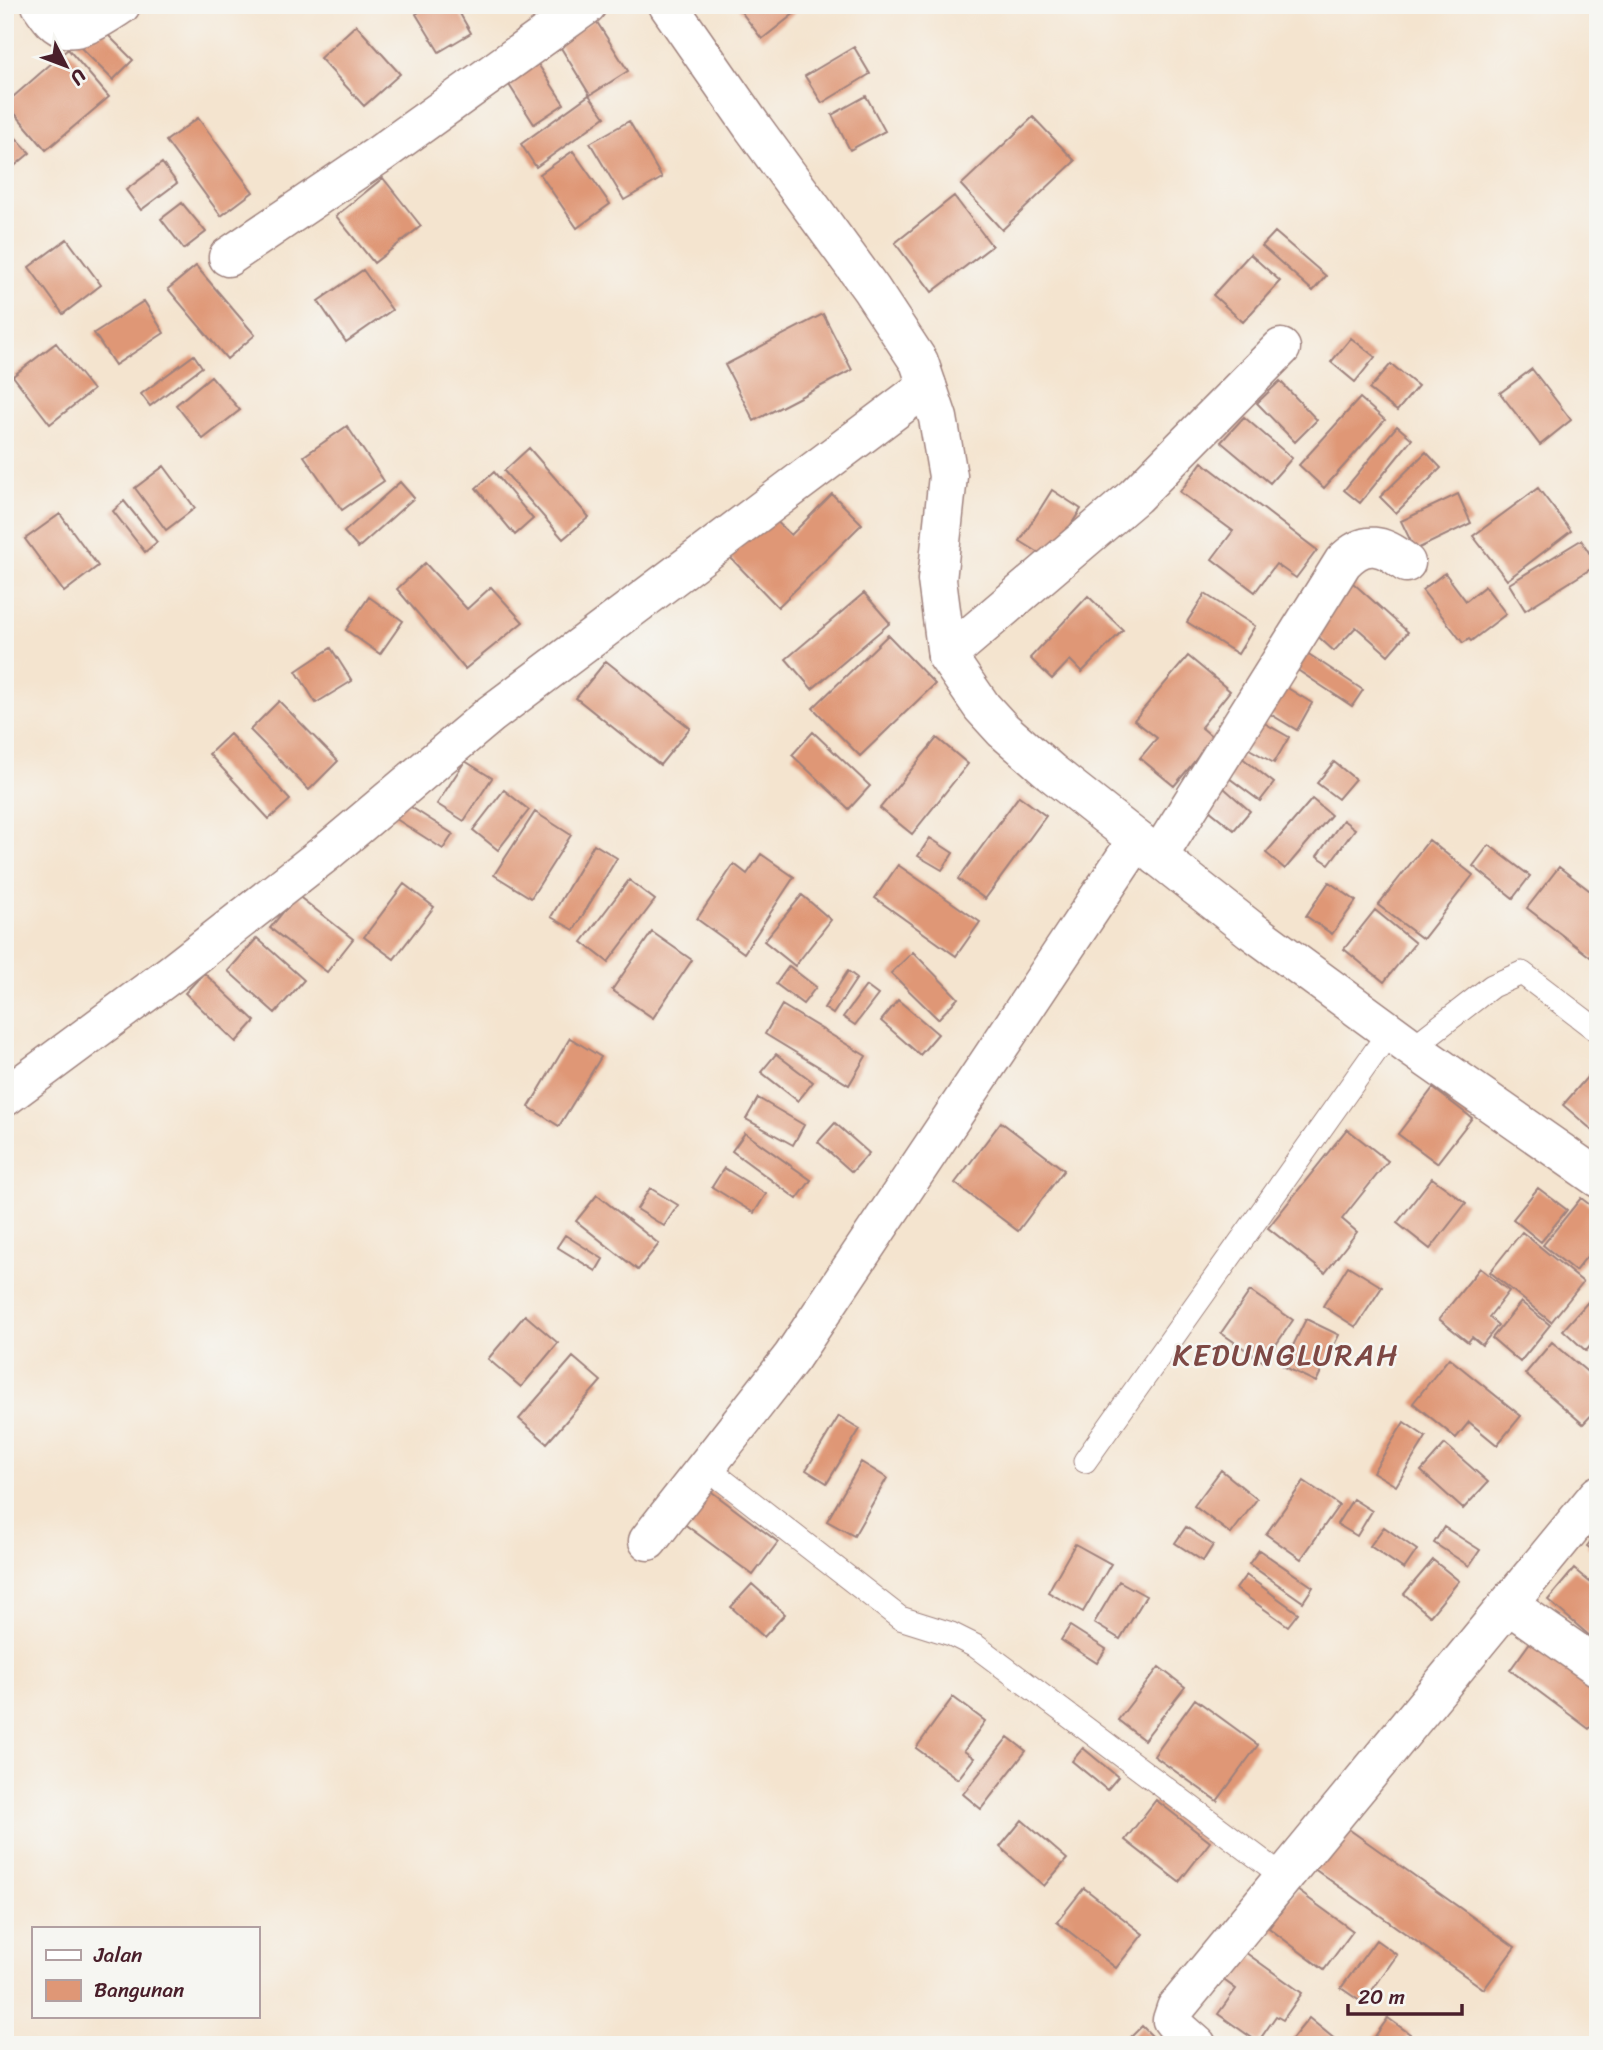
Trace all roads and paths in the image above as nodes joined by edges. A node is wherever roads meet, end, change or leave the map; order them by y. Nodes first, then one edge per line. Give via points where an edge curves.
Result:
1 (41, 5) edge
2 (121, 5) edge
3 (587, 5) edge
4 (668, 5) edge
5 (228, 257) dead end
6 (1281, 348) dead end
7 (927, 386) junction
8 (1406, 563) dead end
9 (947, 656) junction
10 (1148, 849) junction
11 (1598, 1031) edge
12 (1401, 1039) junction
13 (5, 1097) edge
14 (1597, 1178) edge
15 (1085, 1461) dead end
16 (706, 1466) junction
17 (1598, 1495) edge
18 (648, 1541) dead end
19 (1509, 1605) junction
20 (1598, 1667) edge
21 (1284, 1877) junction
22 (1197, 2045) edge

1 - 2 street via 64,29 79,27
3 - 5 street
4 - 7 street via 871,289 919,362
6 - 9 street via 1135,496
7 - 9 street via 948,476 937,580
7 - 13 street via 491,714 305,869
8 - 10 street via 1372,545 1354,550 1343,562
9 - 10 street via 1003,730
10 - 12 street
10 - 16 street via 792,1357
11 - 12 lane via 1522,973
12 - 14 street
12 - 15 lane
16 - 18 street
16 - 21 lane via 900,1618 977,1647
17 - 19 street
19 - 20 street
19 - 21 street
21 - 22 street via 1176,2008 1172,2020

